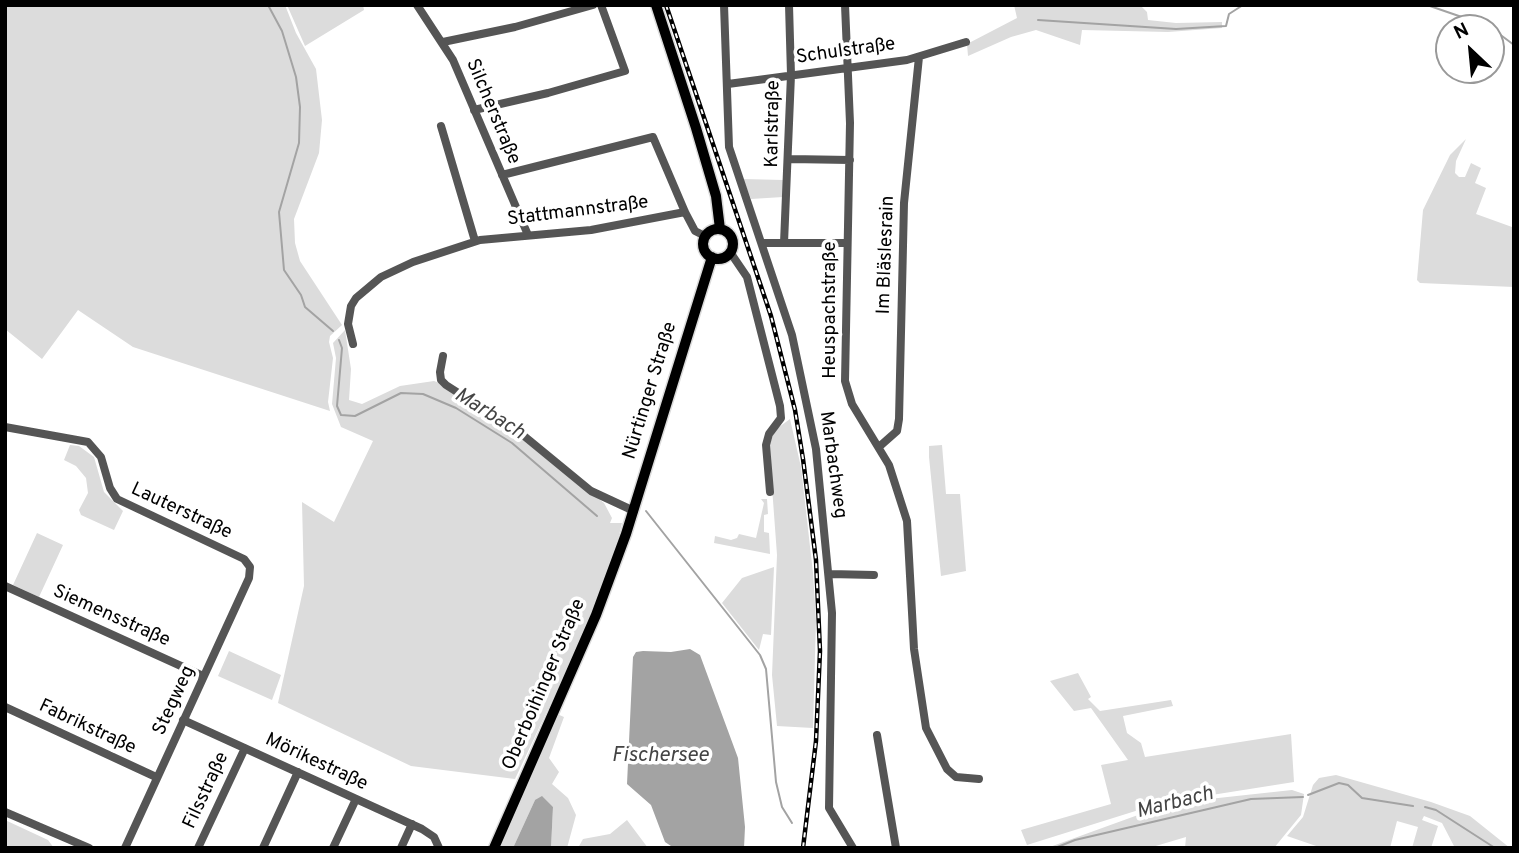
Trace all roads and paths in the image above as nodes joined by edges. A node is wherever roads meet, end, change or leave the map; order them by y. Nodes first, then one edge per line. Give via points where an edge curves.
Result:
1 (417, 5) edge
2 (593, 5) edge
3 (601, 5) edge
4 (656, 5) edge
5 (724, 5) edge
6 (789, 5) edge
7 (845, 5) edge
8 (443, 42) junction
9 (966, 42) dead end
10 (919, 57) junction
11 (848, 68) junction
12 (791, 75) junction
13 (727, 88) junction
14 (474, 110) junction
15 (441, 126) dead end
16 (790, 159) junction
17 (850, 160) junction
18 (502, 175) junction
19 (685, 212) junction
20 (720, 229) junction
21 (528, 236) junction
22 (705, 236) junction
23 (475, 241) junction
24 (763, 243) junction
25 (784, 243) junction
26 (847, 243) junction
27 (730, 252) junction
28 (712, 257) junction
29 (353, 344) dead end
30 (443, 356) dead end
31 (5, 427) edge
32 (880, 446) junction
33 (770, 492) dead end
34 (634, 511) junction
35 (626, 534) joint
36 (250, 567) joint
37 (830, 574) junction
38 (874, 575) dead end
39 (5, 586) edge
40 (203, 676) junction
41 (5, 707) edge
42 (183, 720) junction
43 (877, 735) dead end
44 (245, 748) junction
45 (298, 772) junction
46 (156, 777) junction
47 (979, 779) dead end
48 (356, 799) junction
49 (5, 812) edge
50 (412, 824) junction
51 (89, 848) edge
52 (125, 848) edge
53 (198, 848) edge
54 (263, 848) edge
55 (333, 848) edge
56 (401, 848) edge
57 (439, 848) edge
58 (494, 848) edge
59 (853, 848) edge
60 (896, 848) edge

1 - 8 street, Silcherstraße
2 - 8 street
3 - 14 street via 625,71
4 - 20 main road via 700,139
5 - 13 street
6 - 12 street, Karlstraße
7 - 11 street, Heuspachstraße
8 - 14 street, Silcherstraße
9 - 10 street, Schulstraße
10 - 11 street, Schulstraße
10 - 32 street, Im Bläslesrain via 904,203 899,419 897,431
11 - 12 street, Schulstraße
11 - 17 street, Heuspachstraße
12 - 13 street, Schulstraße
12 - 16 street, Karlstraße
13 - 24 street, Marbachweg via 729,146
14 - 18 street, Silcherstraße
15 - 23 street
16 - 17 street
16 - 25 street, Karlstraße
17 - 26 street, Heuspachstraße
18 - 19 street via 653,137
18 - 21 street, Silcherstraße
19 - 21 street, Stattmannstraße via 591,230
19 - 22 street via 695,231
20 - 22 main road
20 - 27 main road via 731,237
21 - 23 street, Stattmannstraße
22 - 28 main road via 704,250
23 - 29 street, Stattmannstraße via 404,265 369,285 351,306 348,324
24 - 25 street
24 - 37 street, Marbachweg via 811,415
25 - 26 street
26 - 32 street, Heuspachstraße via 845,381 852,404
27 - 28 main road
27 - 33 street via 747,278 780,406 781,418 766,445
28 - 34 main road, Nürtinger Straße
30 - 34 street via 440,372 446,385 518,431 591,491
31 - 36 street, Lauterstraße via 88,442 101,457 117,499 244,559
32 - 47 street, Heuspachstraße via 907,521 914,649 926,728 947,769 956,777
34 - 35 main road, Nürtinger Straße
35 - 58 main road, Oberboihinger Straße via 596,615
36 - 40 street, Stegweg
37 - 38 street
37 - 59 street, Marbachweg via 829,808
39 - 40 street, Siemensstraße
40 - 42 street, Stegweg
41 - 46 street, Fabrikstraße
42 - 44 street, Mörikestraße
42 - 46 street, Stegweg
43 - 60 street
44 - 45 street, Mörikestraße
44 - 53 street, Filsstraße
45 - 48 street, Mörikestraße
45 - 54 street
46 - 52 street, Stegweg
48 - 50 street, Mörikestraße
48 - 55 street
49 - 51 street
50 - 56 street
50 - 57 street, Mörikestraße via 434,837

